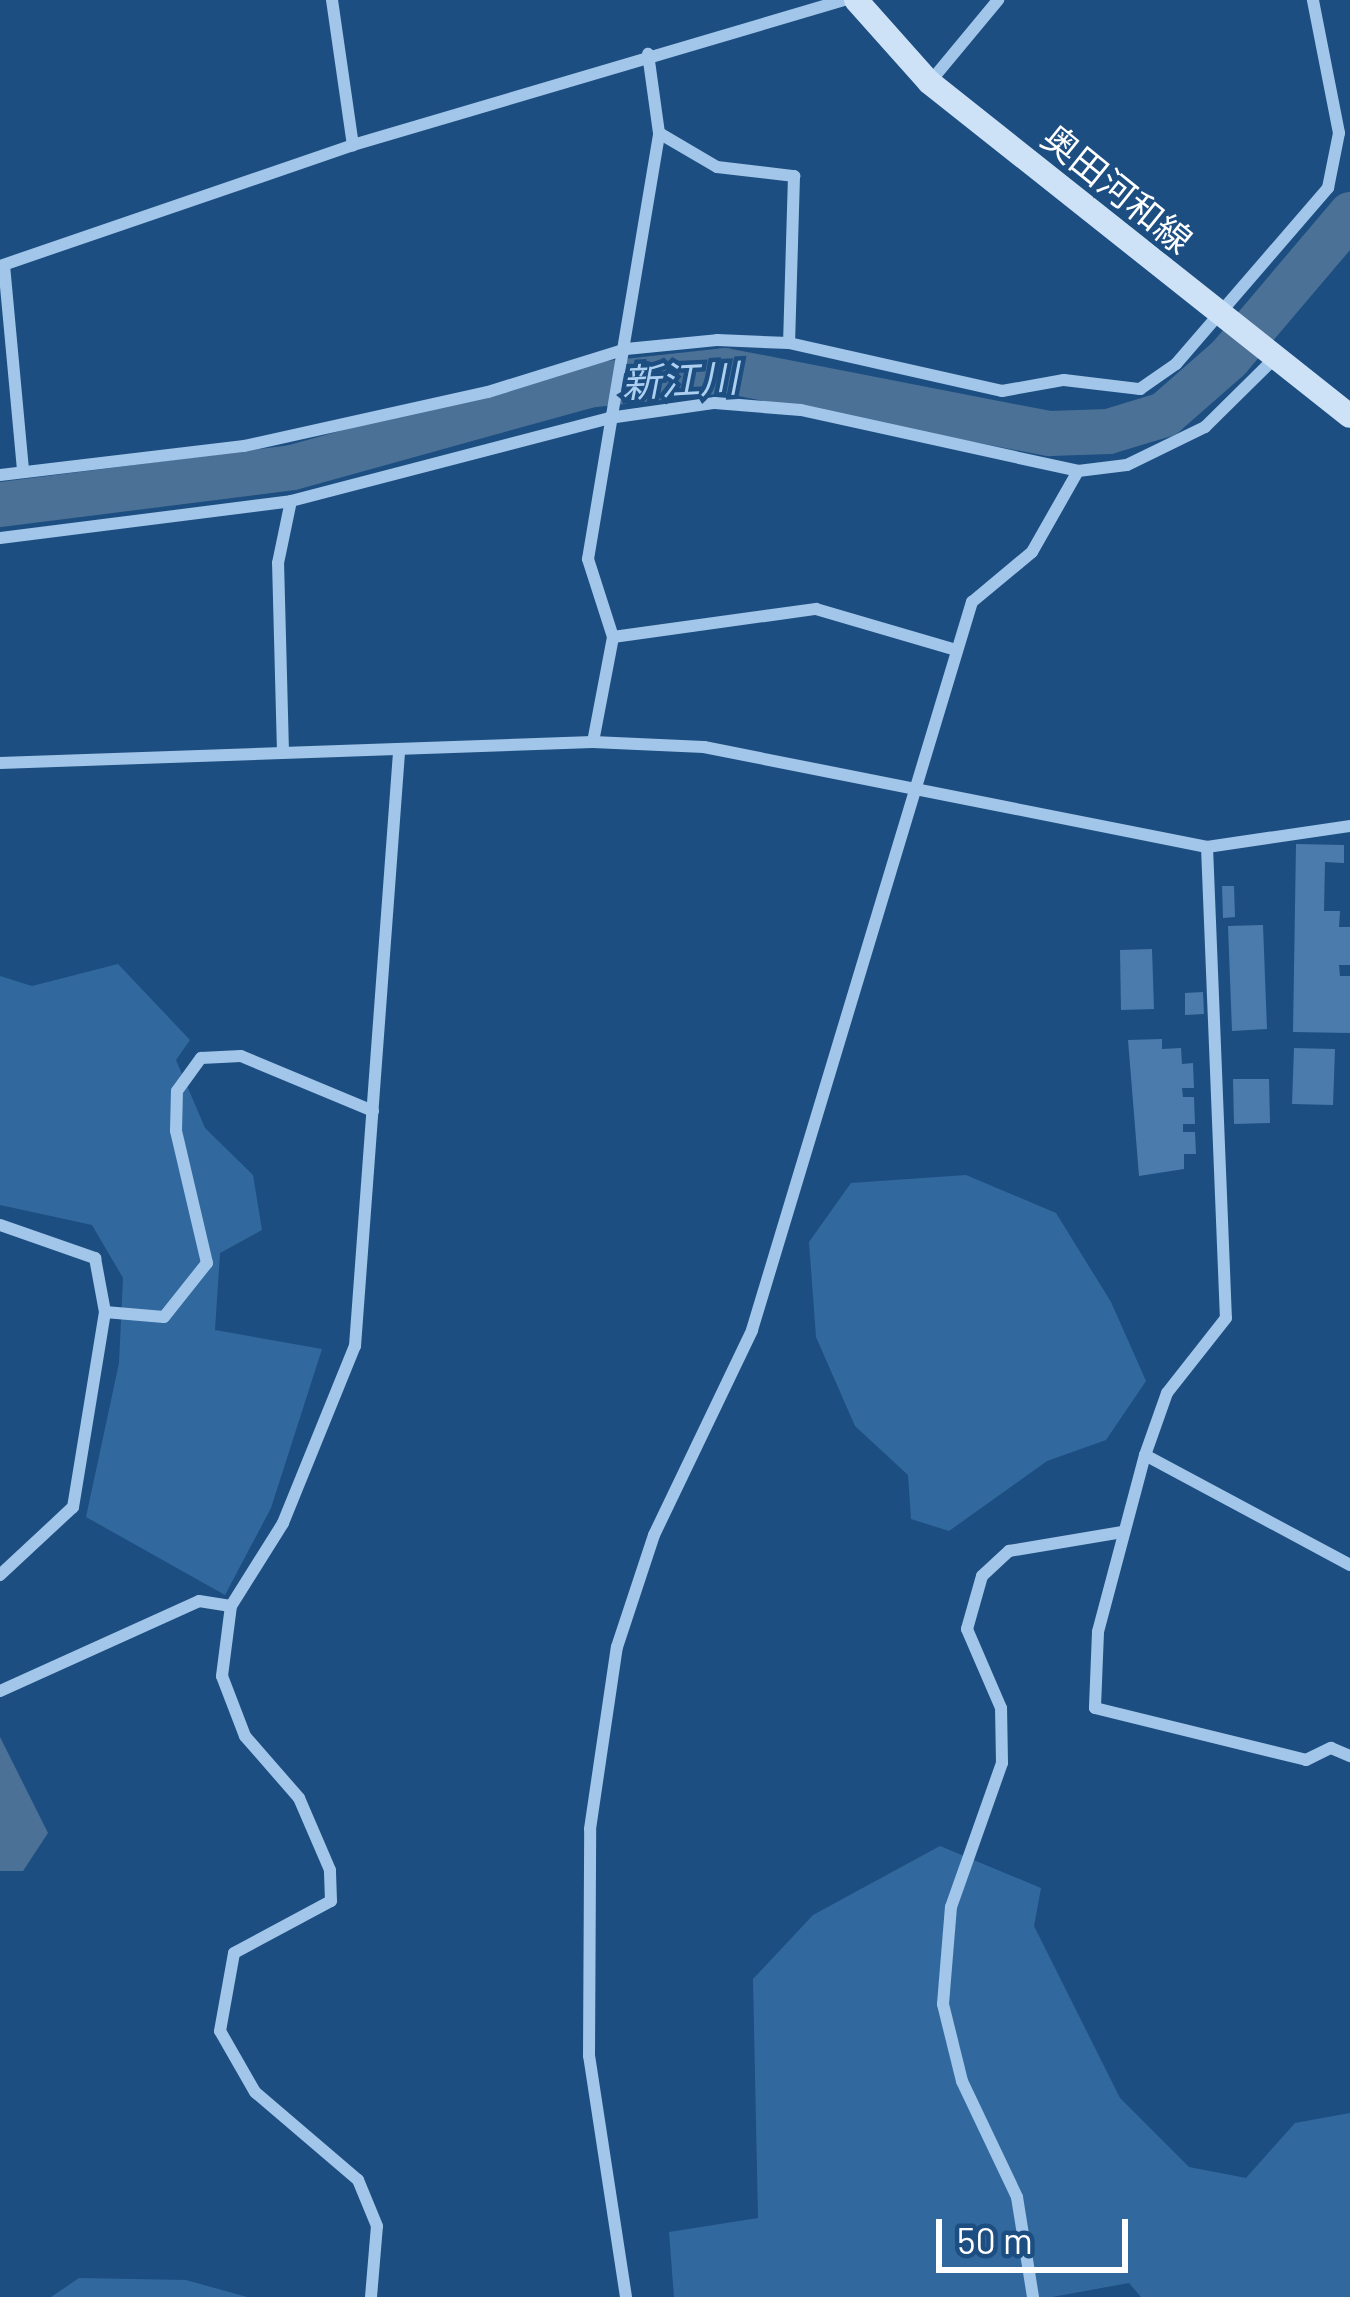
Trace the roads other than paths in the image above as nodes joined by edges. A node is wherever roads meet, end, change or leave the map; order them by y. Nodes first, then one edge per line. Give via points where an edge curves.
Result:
1 (332, 0) edge
2 (844, 0) edge
3 (856, 0) edge
4 (998, 0) edge
5 (1312, 0) edge
6 (648, 54) junction
7 (929, 82) junction
8 (659, 133) junction
9 (353, 145) junction
10 (2, 265) edge
11 (1218, 314) junction
12 (789, 343) junction
13 (626, 349) junction
14 (1274, 359) junction
15 (610, 411) junction
16 (1350, 416) edge
17 (23, 471) junction
18 (1078, 471) junction
19 (0, 475) edge
20 (291, 501) junction
21 (0, 538) edge
22 (614, 637) junction
23 (956, 650) junction
24 (593, 742) junction
25 (283, 752) junction
26 (399, 753) junction
27 (0, 763) edge
28 (913, 786) junction
29 (1350, 826) edge
30 (1207, 847) junction
31 (373, 1112) junction
32 (0, 1225) edge
33 (105, 1312) junction
34 (1145, 1455) junction
35 (1122, 1532) junction
36 (1350, 1565) edge
37 (0, 1575) edge
38 (231, 1606) junction
39 (0, 1691) edge
40 (1350, 1756) edge
41 (371, 2297) edge
42 (626, 2297) edge
43 (1033, 2297) edge

1 - 9 street
2 - 6 street
3 - 7 main road, 奥田河和線
4 - 7 street
5 - 11 street via 1339,133 1328,188
6 - 8 street
6 - 9 street
7 - 11 main road, 奥田河和線
8 - 12 street via 717,167 794,176
8 - 13 street
9 - 10 street
10 - 17 street
11 - 12 street via 1176,364 1140,388 1064,380 1002,391
11 - 14 main road, 奥田河和線
12 - 13 street
13 - 15 street
13 - 17 street via 488,392 244,446
14 - 16 main road, 奥田河和線
14 - 18 street via 1205,427 1127,465
15 - 18 street via 715,403 801,410
15 - 20 street
15 - 22 street via 588,559
17 - 19 street
18 - 23 street via 1032,552 972,602
20 - 21 street
20 - 25 street via 278,563
22 - 23 street via 816,609
22 - 24 street
23 - 28 street
24 - 26 street
24 - 28 street via 704,748
25 - 26 street
25 - 27 street
26 - 31 street
28 - 30 street
28 - 42 street via 752,1330 653,1535 617,1647 590,1829 589,2056
29 - 30 street
30 - 34 street via 1226,1318 1167,1393
31 - 33 street via 241,1056 201,1058 177,1091 176,1131 207,1264 164,1317
31 - 38 street via 356,1346 284,1523
32 - 33 street via 95,1258
33 - 37 street via 73,1507
34 - 35 street
34 - 36 street
35 - 40 street via 1098,1632 1095,1708 1306,1760 1331,1748
35 - 43 street via 1009,1551 982,1576 967,1629 1001,1708 1002,1763 951,1907 943,2004 962,2081 1017,2198
38 - 39 street via 199,1601
38 - 41 street via 221,1676 245,1736 299,1798 330,1870 331,1901 233,1953 220,2031 255,2092 358,2180 376,2226

